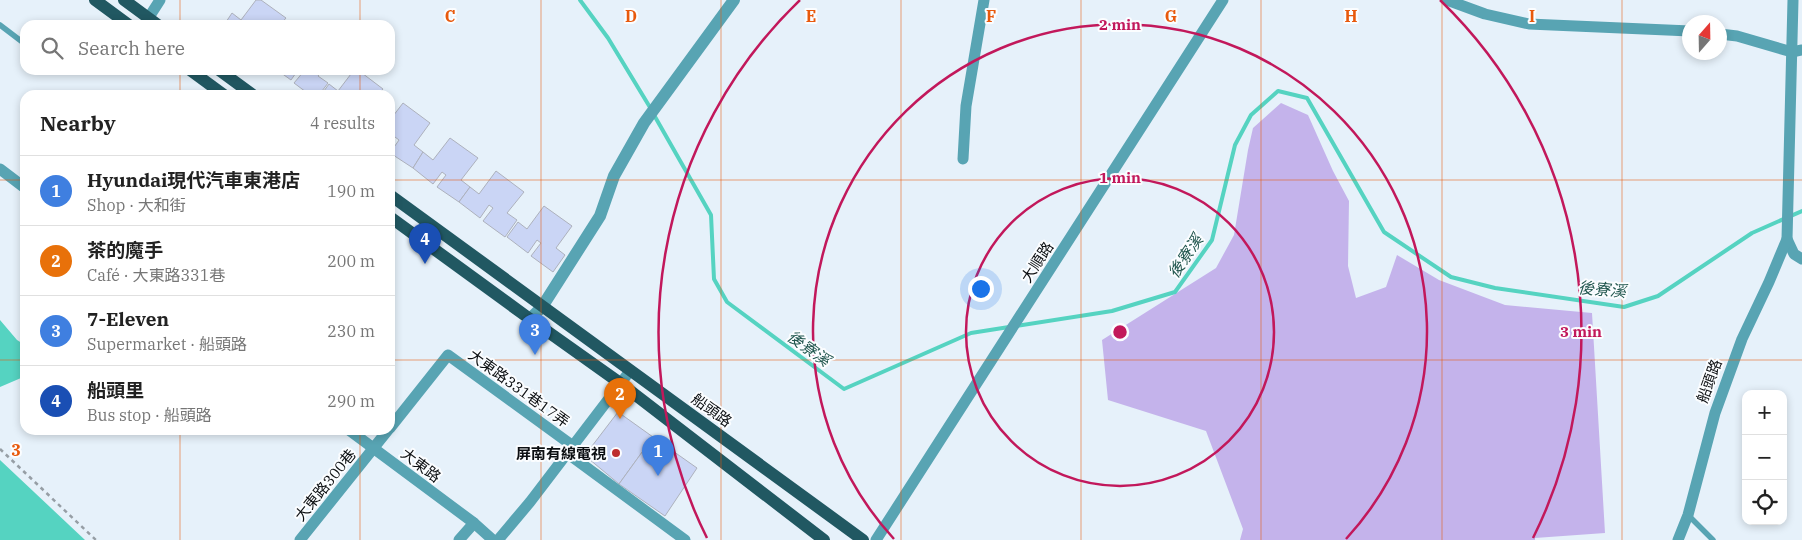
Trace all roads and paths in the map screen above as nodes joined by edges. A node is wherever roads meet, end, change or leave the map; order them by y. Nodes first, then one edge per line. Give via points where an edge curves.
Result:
1 (95, 0) edge
2 (124, 0) edge
3 (160, 0) edge
4 (734, 0) edge
5 (984, 0) edge
6 (1223, 0) edge
7 (1447, 0) edge
8 (1793, 4) edge
9 (122, 20) edge
10 (147, 20) edge
11 (151, 20) edge
12 (0, 26) edge
13 (1682, 31) edge
14 (1727, 35) edge
15 (20, 40) edge
16 (1797, 51) edge
17 (197, 75) edge
18 (226, 75) edge
19 (217, 90) edge
20 (246, 90) edge
21 (963, 160) dead end
22 (0, 169) edge
23 (20, 184) edge
24 (395, 199) edge
25 (395, 221) edge
26 (1787, 239) junction
27 (1802, 259) edge
28 (542, 307) junction
29 (530, 319) junction
30 (448, 355) joint
31 (630, 371) junction
32 (620, 383) junction
33 (395, 421) edge
34 (356, 435) edge
35 (384, 435) edge
36 (374, 448) junction
37 (0, 449) edge
38 (570, 449) junction
39 (1688, 515) junction
40 (474, 523) junction
41 (96, 540) edge
42 (300, 540) edge
43 (459, 540) edge
44 (493, 540) edge
45 (498, 540) edge
46 (684, 540) edge
47 (824, 540) edge
48 (863, 540) edge
49 (876, 540) edge
50 (1678, 540) edge
51 (1713, 540) edge

1 - 9 main road
2 - 10 main road
3 - 11 street
4 - 28 street via 644,123 614,176 600,216
5 - 21 street via 966,106
6 - 49 street, 大順路
7 - 13 street via 1529,24
8 - 16 street
12 - 15 lane
14 - 16 street
16 - 26 street
17 - 19 main road
18 - 20 main road
22 - 23 street
24 - 28 main road, 船頭路
25 - 29 main road
26 - 27 street via 1794,254
26 - 39 street, 船頭路 via 1742,339 1718,404
28 - 29 street
28 - 31 main road, 船頭路
29 - 32 main road
30 - 33 street, 大東路300巷
30 - 38 street, 大東路331巷17弄
31 - 32 street
31 - 48 main road, 船頭路
32 - 38 street
32 - 47 main road
34 - 36 street, 大東路
35 - 36 street, 大東路300巷
36 - 40 street, 大東路
36 - 42 street, 大東路300巷
37 - 41 path
38 - 45 street
38 - 46 street, 大東路331巷17弄
39 - 50 street, 船頭路
39 - 51 lane
40 - 43 street
40 - 44 street, 大東路

